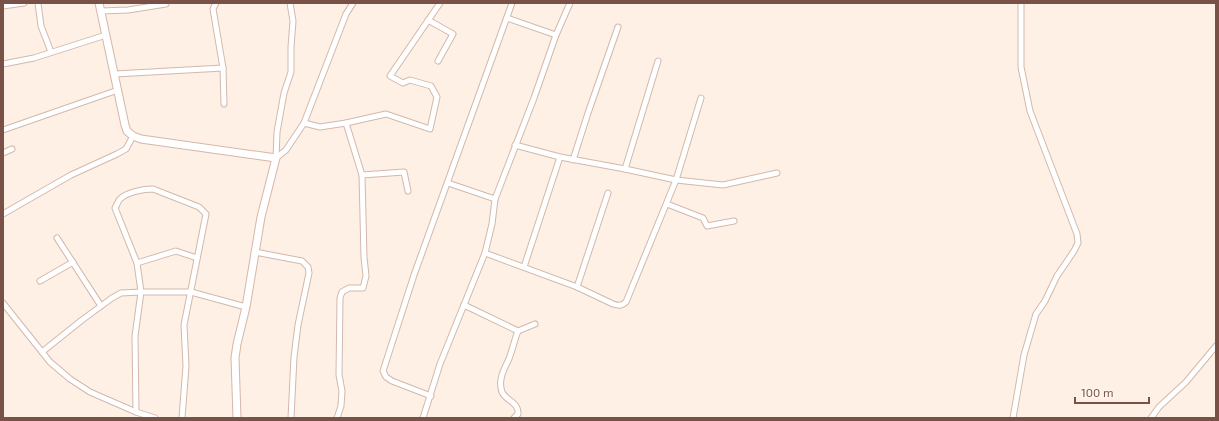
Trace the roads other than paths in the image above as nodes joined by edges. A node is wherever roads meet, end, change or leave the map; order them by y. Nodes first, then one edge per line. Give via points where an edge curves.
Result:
1 (24, 3) edge
2 (38, 3) edge
3 (99, 3) edge
4 (216, 3) edge
5 (290, 3) edge
6 (354, 3) edge
7 (440, 3) edge
8 (512, 3) edge
9 (570, 3) edge
10 (1021, 3) edge
11 (166, 4) dead end
12 (3, 6) edge
13 (101, 11) junction
14 (507, 18) junction
15 (428, 20) junction
16 (618, 27) dead end
17 (106, 34) junction
18 (556, 35) junction
19 (51, 52) junction
20 (438, 60) dead end
21 (658, 61) dead end
22 (3, 64) edge
23 (223, 68) junction
24 (115, 74) junction
25 (118, 90) junction
26 (701, 98) dead end
27 (224, 104) dead end
28 (346, 123) junction
29 (304, 124) junction
30 (3, 130) edge
31 (133, 136) junction
32 (515, 145) junction
33 (12, 149) dead end
34 (3, 153) edge
35 (560, 157) junction
36 (276, 158) junction
37 (573, 160) junction
38 (625, 168) junction
39 (777, 173) dead end
40 (362, 175) junction
41 (676, 180) junction
42 (448, 183) junction
43 (408, 191) dead end
44 (608, 193) dead end
45 (495, 199) junction
46 (667, 204) junction
47 (3, 214) edge
48 (734, 221) dead end
49 (57, 238) dead end
50 (256, 252) junction
51 (485, 253) junction
52 (197, 258) junction
53 (73, 262) junction
54 (137, 263) junction
55 (524, 267) junction
56 (40, 281) dead end
57 (577, 287) junction
58 (141, 292) junction
59 (191, 292) junction
60 (3, 303) edge
61 (464, 305) junction
62 (102, 306) junction
63 (246, 307) junction
64 (535, 324) dead end
65 (518, 331) junction
66 (1216, 346) edge
67 (42, 352) junction
68 (431, 396) junction
69 (136, 412) junction
70 (155, 418) edge
71 (182, 418) edge
72 (237, 418) edge
73 (291, 418) edge
74 (337, 418) edge
75 (423, 418) edge
76 (514, 418) edge
77 (1013, 418) edge
78 (1150, 418) edge

1 - 12 street
2 - 19 street via 41,26
3 - 13 street
4 - 23 street via 214,9
5 - 36 street via 293,21 291,72 284,93 277,132
6 - 29 street via 346,14
7 - 15 street
8 - 14 street
9 - 18 street
10 - 77 street via 1022,67 1030,111 1077,234 1078,243 1036,314 1024,355
11 - 13 street
13 - 17 street
14 - 18 street
14 - 42 street
15 - 20 street via 454,34
15 - 28 street via 390,76 403,82 410,80 431,86 438,96 430,128 386,114
16 - 37 street
17 - 19 street
17 - 24 street
18 - 32 street
19 - 22 street
21 - 38 street
23 - 24 street
23 - 27 street
24 - 25 street
25 - 30 street
25 - 31 street via 127,132
26 - 41 street
28 - 29 street via 320,127
28 - 40 street
29 - 36 street via 286,150
31 - 36 street
31 - 47 street via 126,149 71,175
32 - 35 street
32 - 45 street
33 - 34 street
35 - 37 street
35 - 55 street
36 - 50 street via 261,217
37 - 38 street
38 - 41 street
39 - 41 street via 724,185
40 - 43 street via 404,172
40 - 74 street via 366,276 363,288 349,288 342,292 340,298 339,375 342,391
41 - 46 street
42 - 45 street
42 - 68 street via 414,275 383,371 392,381
44 - 57 street
45 - 51 street
46 - 48 street via 703,218 707,226
46 - 57 street via 626,302 620,306
49 - 53 street
50 - 63 street
50 - 73 street via 302,261 308,267 294,357
51 - 55 street
51 - 61 street
52 - 54 street via 176,251
52 - 54 street via 206,214 199,207 154,189 146,189 121,199 116,208
52 - 59 street
53 - 56 street
53 - 62 street
54 - 58 street
55 - 57 street
58 - 59 street
58 - 62 street via 121,293
58 - 69 street via 135,336
59 - 63 street
59 - 71 street via 184,325 186,366
60 - 67 street
61 - 65 street
61 - 68 street via 440,364
62 - 67 street
63 - 72 street via 235,358
64 - 65 street
65 - 76 street via 503,371 501,384 502,393 518,408 518,414
66 - 78 street via 1186,382
67 - 69 street via 50,362 90,392
68 - 75 street
69 - 70 street

